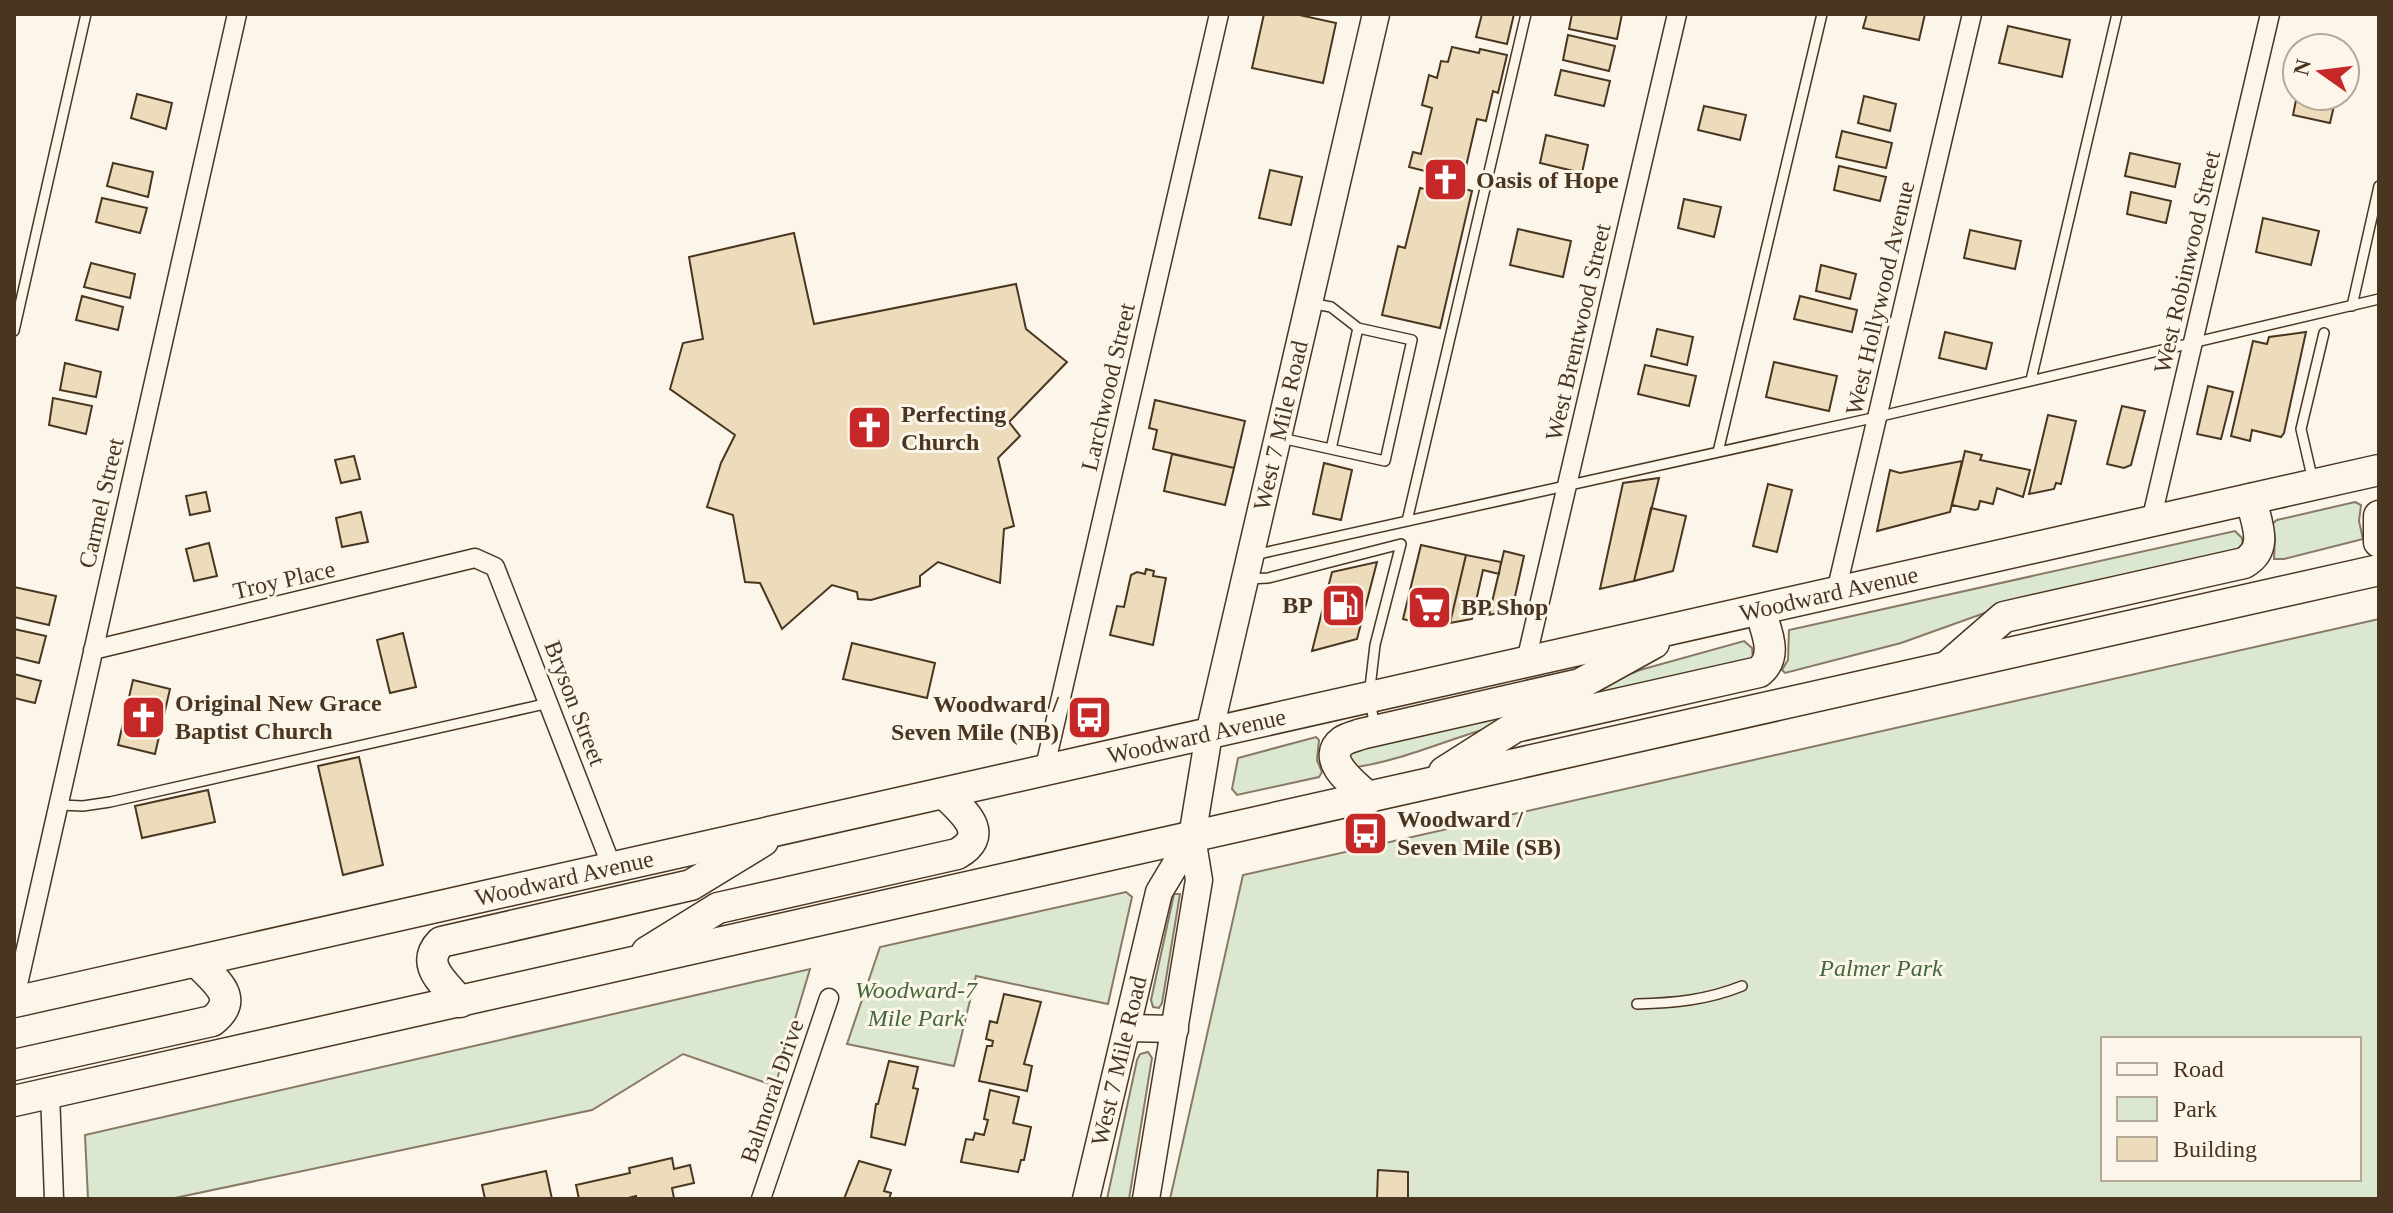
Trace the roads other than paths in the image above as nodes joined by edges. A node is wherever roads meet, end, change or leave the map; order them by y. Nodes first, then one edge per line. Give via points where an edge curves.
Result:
1 (86, 14) edge
2 (237, 14) edge
3 (1219, 14) edge
4 (1376, 14) edge
5 (1526, 14) edge
6 (1677, 14) edge
7 (1822, 14) edge
8 (1972, 14) edge
9 (2117, 14) edge
10 (2270, 14) edge
11 (2379, 186) edge
12 (2379, 299) edge
13 (1309, 303) junction
14 (2352, 306) junction
15 (1358, 328) junction
16 (14, 331) edge
17 (2324, 333) dead end
18 (2193, 341) junction
19 (2031, 380) junction
20 (1877, 417) junction
21 (1278, 437) junction
22 (1331, 449) junction
23 (1718, 452) junction
24 (2379, 470) edge
25 (1568, 481) junction
26 (2314, 485) junction
27 (2251, 499) junction
28 (2379, 516) edge
29 (1407, 521) junction
30 (2151, 521) junction
31 (2379, 542) edge
32 (486, 561) joint
33 (1248, 567) junction
34 (2379, 570) edge
35 (1836, 592) junction
36 (1760, 610) junction
37 (1680, 628) junction
38 (93, 650) junction
39 (1526, 661) junction
40 (1946, 668) junction
41 (1369, 696) junction
42 (549, 703) junction
43 (1376, 731) junction
44 (1209, 734) junction
45 (1044, 771) junction
46 (1423, 785) junction
47 (945, 794) junction
48 (1369, 798) junction
49 (60, 805) junction
50 (781, 829) junction
51 (1192, 837) junction
52 (612, 867) junction
53 (197, 962) junction
54 (629, 964) junction
55 (1742, 986) dead end
56 (829, 998) dead end
57 (14, 1002) edge
58 (460, 1002) junction
59 (1637, 1004) dead end
60 (1127, 1028) junction
61 (1175, 1029) junction
62 (14, 1065) edge
63 (50, 1093) junction
64 (14, 1101) edge
65 (54, 1199) edge
66 (761, 1199) edge
67 (1086, 1199) edge
68 (1146, 1199) edge

1 - 16 lane
2 - 38 street, Carmel Street
3 - 45 street, Larchwood Street
4 - 13 main road, West 7 Mile Road
5 - 29 lane
6 - 25 street, West Brentwood Street
7 - 23 lane
8 - 20 street, West Hollywood Avenue
9 - 19 lane
10 - 18 street, West Robinwood Street
11 - 14 lane
12 - 14 lane
13 - 15 lane via 1331,307
13 - 21 main road, West 7 Mile Road
14 - 18 lane
15 - 22 lane
15 - 22 lane via 1412,340 1392,431 1385,461
17 - 26 lane via 2301,429
18 - 19 lane
18 - 30 street, West Robinwood Street
19 - 20 lane
20 - 23 lane
20 - 35 street, West Hollywood Avenue
21 - 22 lane
21 - 33 main road, West 7 Mile Road
23 - 25 lane
24 - 26 main road, Woodward Avenue
25 - 29 lane
25 - 39 street, West Brentwood Street
26 - 27 main road, Woodward Avenue
27 - 30 main road, Woodward Avenue
27 - 40 main road via 2260,543 2244,563 2004,617
28 - 31 main road
29 - 33 lane
30 - 35 main road, Woodward Avenue
32 - 38 street, Troy Place via 475,558
32 - 42 street, Bryson Street via 495,567
33 - 41 lane via 1268,578 1401,544 1375,645
33 - 44 main road, West 7 Mile Road
34 - 40 main road
35 - 36 main road, Woodward Avenue
36 - 37 main road, Woodward Avenue
36 - 46 main road via 1770,653 1759,672 1515,727
37 - 39 main road, Woodward Avenue
37 - 43 main road via 1580,684
38 - 49 street, Carmel Street
39 - 41 main road, Woodward Avenue
40 - 46 main road
41 - 43 lane
41 - 44 main road, Woodward Avenue
42 - 49 lane via 110,802
42 - 52 street, Bryson Street
43 - 48 main road via 1342,741 1335,752 1341,772
44 - 45 main road, Woodward Avenue
44 - 51 main road, West 7 Mile Road
45 - 47 main road, Woodward Avenue
46 - 48 main road
47 - 50 main road, Woodward Avenue
47 - 54 main road via 971,823 974,835 969,847 957,854 718,908
48 - 51 main road
49 - 57 street, Carmel Street
50 - 52 main road, Woodward Avenue
50 - 58 main road via 691,885 441,942 431,959 434,970
51 - 54 main road
51 - 60 main road, West 7 Mile Road via 1159,892
51 - 61 main road, West 7 Mile Road via 1199,880
52 - 53 main road, Woodward Avenue
53 - 57 main road, Woodward Avenue
53 - 62 main road via 225,993 223,1012 212,1021
54 - 58 main road
55 - 59 lane via 1685,1003
56 - 66 street, Balmoral Drive
58 - 63 main road
60 - 61 main road
60 - 67 main road, West 7 Mile Road
61 - 68 main road, West 7 Mile Road
63 - 64 main road
63 - 65 street

